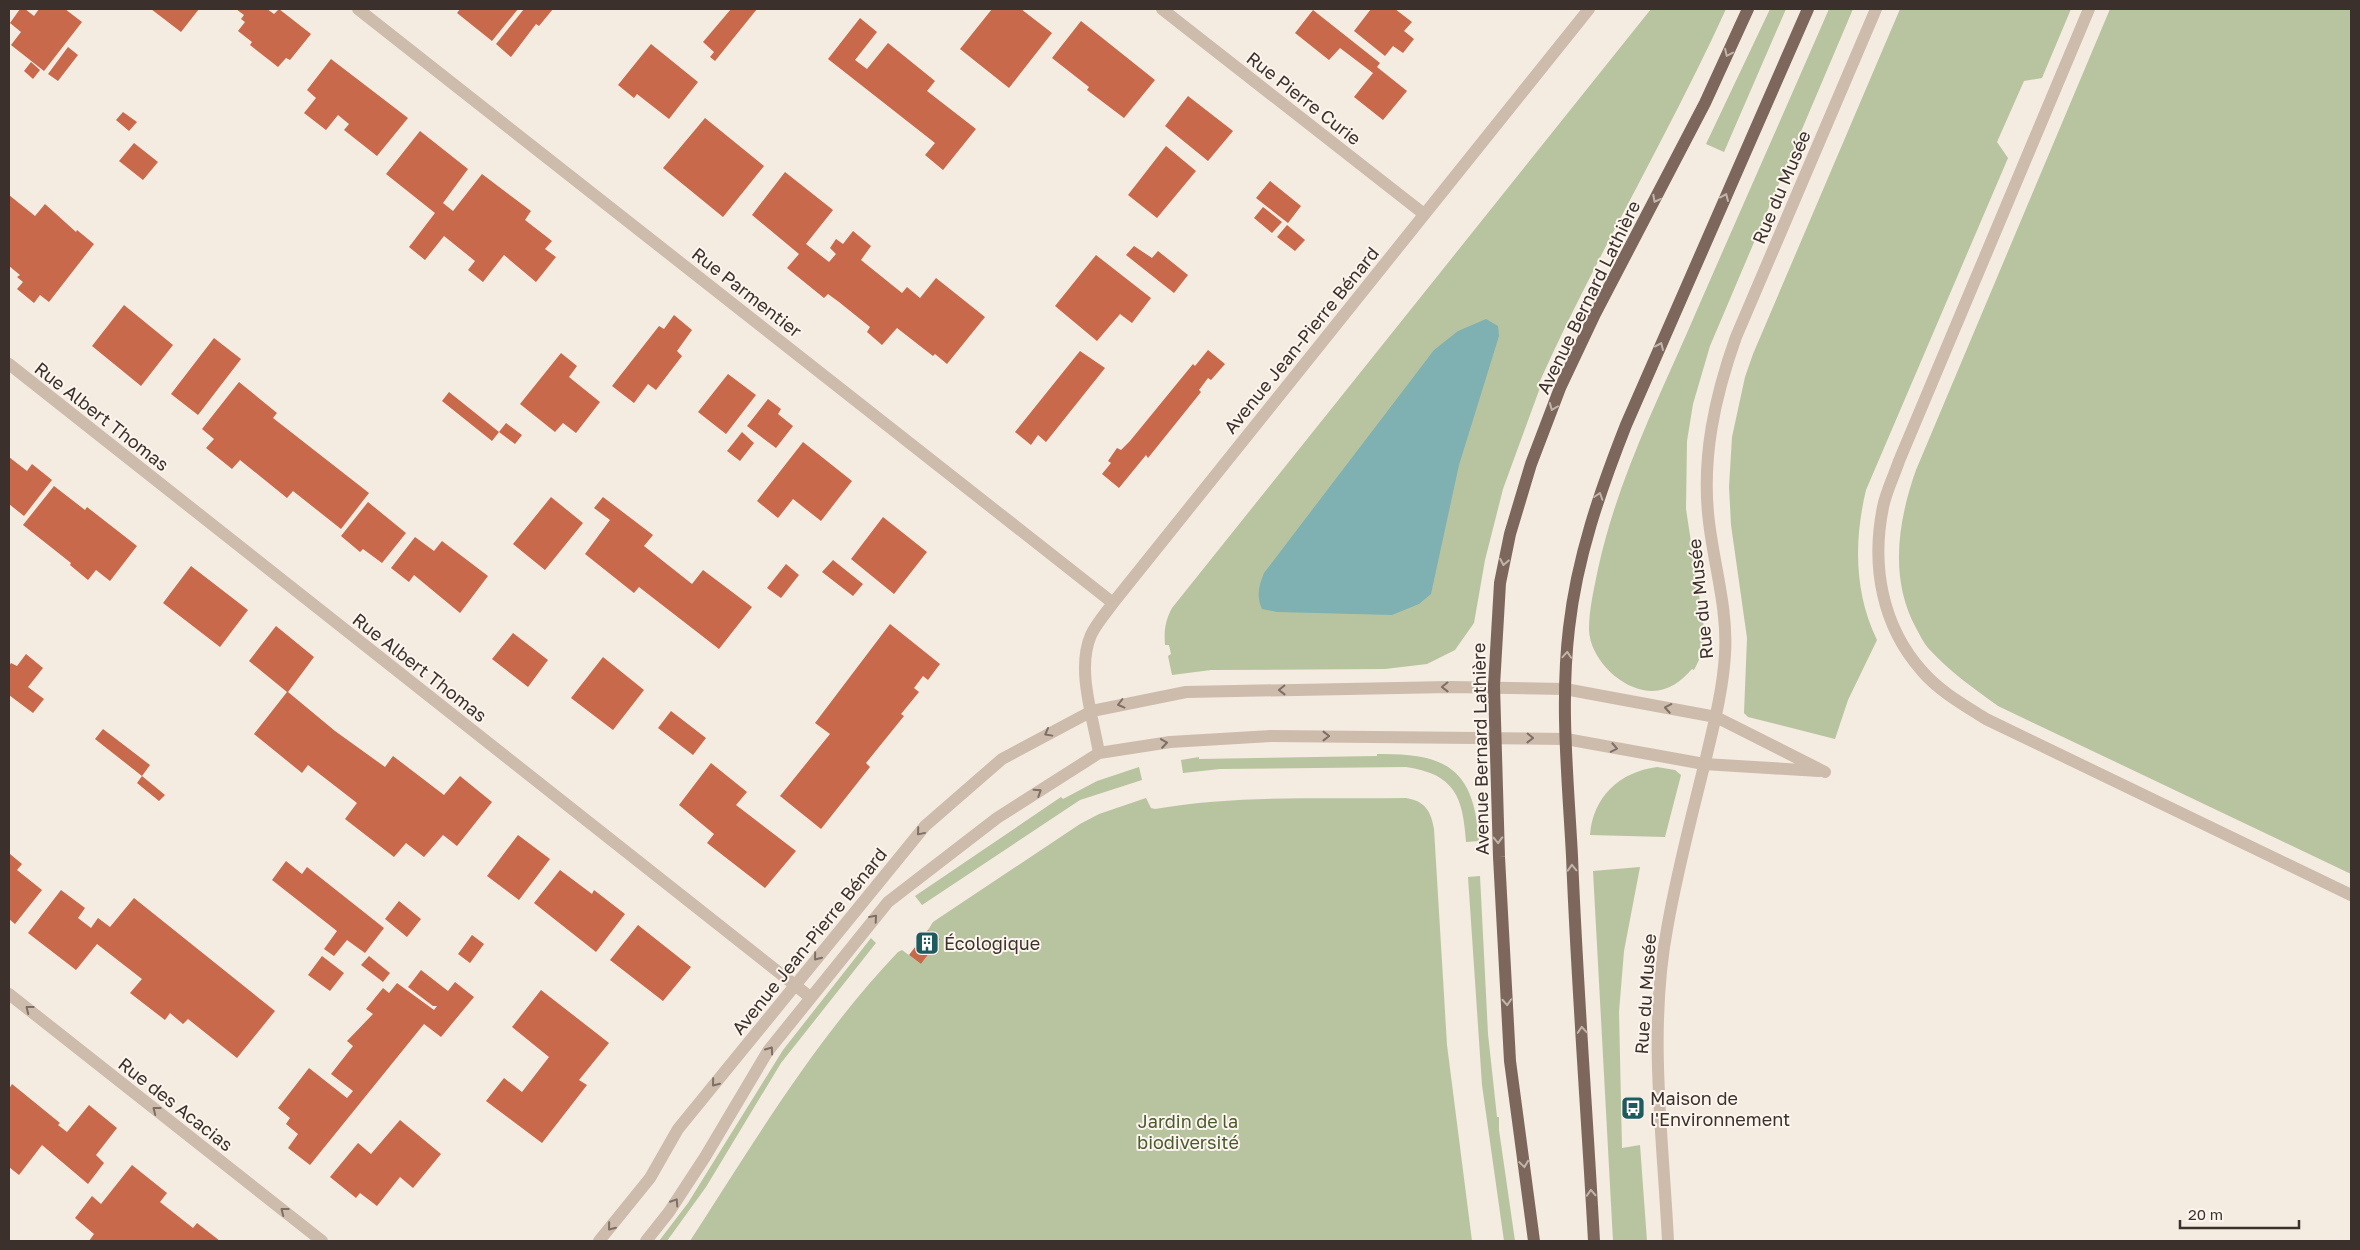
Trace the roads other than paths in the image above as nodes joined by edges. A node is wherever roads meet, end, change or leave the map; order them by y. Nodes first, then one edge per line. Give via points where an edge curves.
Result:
1 (358, 9) edge
2 (1162, 9) edge
3 (1589, 9) edge
4 (1748, 9) edge
5 (1808, 9) edge
6 (1876, 9) edge
7 (2089, 9) edge
8 (1424, 214) junction
9 (9, 364) edge
10 (1113, 603) junction
11 (1494, 686) junction
12 (1565, 689) junction
13 (1092, 711) junction
14 (1716, 717) junction
15 (1494, 737) junction
16 (1566, 739) junction
17 (1098, 753) junction
18 (1704, 764) junction
19 (2351, 895) edge
20 (795, 984) junction
21 (9, 994) edge
22 (810, 996) junction
23 (322, 1241) edge
24 (599, 1241) edge
25 (646, 1241) edge
26 (1534, 1241) edge
27 (1594, 1241) edge
28 (1668, 1241) edge

1 - 10 street, Rue Parmentier
2 - 8 street, Rue Pierre Curie
3 - 8 street, Avenue Jean-Pierre Bénard
4 -> 11 main road, Avenue Bernard Lathière via 1673,168 1595,314 1560,388 1531,464 1510,534 1500,583
12 -> 5 main road via 1569,627 1583,550 1599,494 1626,425
6 - 14 street, Rue du Musée via 1754,293 1720,383 1712,418 1706,489 1725,652
7 - 19 street via 1883,506 1878,573 1884,601 1894,628 1922,672 1950,696 1986,719
8 - 10 street, Avenue Jean-Pierre Bénard
9 - 20 street, Rue Albert Thomas
10 - 13 street, Avenue Jean-Pierre Bénard via 1091,635 1085,658 1084,684
11 - 12 street, Avenue Jean-Pierre Bénard
11 -> 13 street, Avenue Jean-Pierre Bénard via 1186,692
11 - 15 main road, Avenue Bernard Lathière
14 -> 12 street, Avenue Jean-Pierre Bénard
12 - 16 main road
13 - 17 street, Avenue Jean-Pierre Bénard
13 -> 20 street, Avenue Jean-Pierre Bénard via 1002,759 925,826
14 - 18 street, Rue du Musée
14 - 18 street, Avenue Jean-Pierre Bénard via 1825,772
15 -> 16 street, Avenue Jean-Pierre Bénard
17 -> 15 street, Avenue Jean-Pierre Bénard via 1210,738
15 -> 26 main road, Avenue Bernard Lathière via 1510,1061
16 -> 18 street, Avenue Jean-Pierre Bénard
27 -> 16 main road
22 -> 17 street, Avenue Jean-Pierre Bénard via 872,919 902,889 997,818
18 - 28 street, Rue du Musée via 1666,930 1661,982 1658,1063
20 - 22 street, Rue Albert Thomas
20 -> 24 street, Avenue Jean-Pierre Bénard via 678,1129 650,1178
23 -> 21 street, Rue des Acacias
25 -> 22 street, Avenue Jean-Pierre Bénard via 705,1157 768,1051

